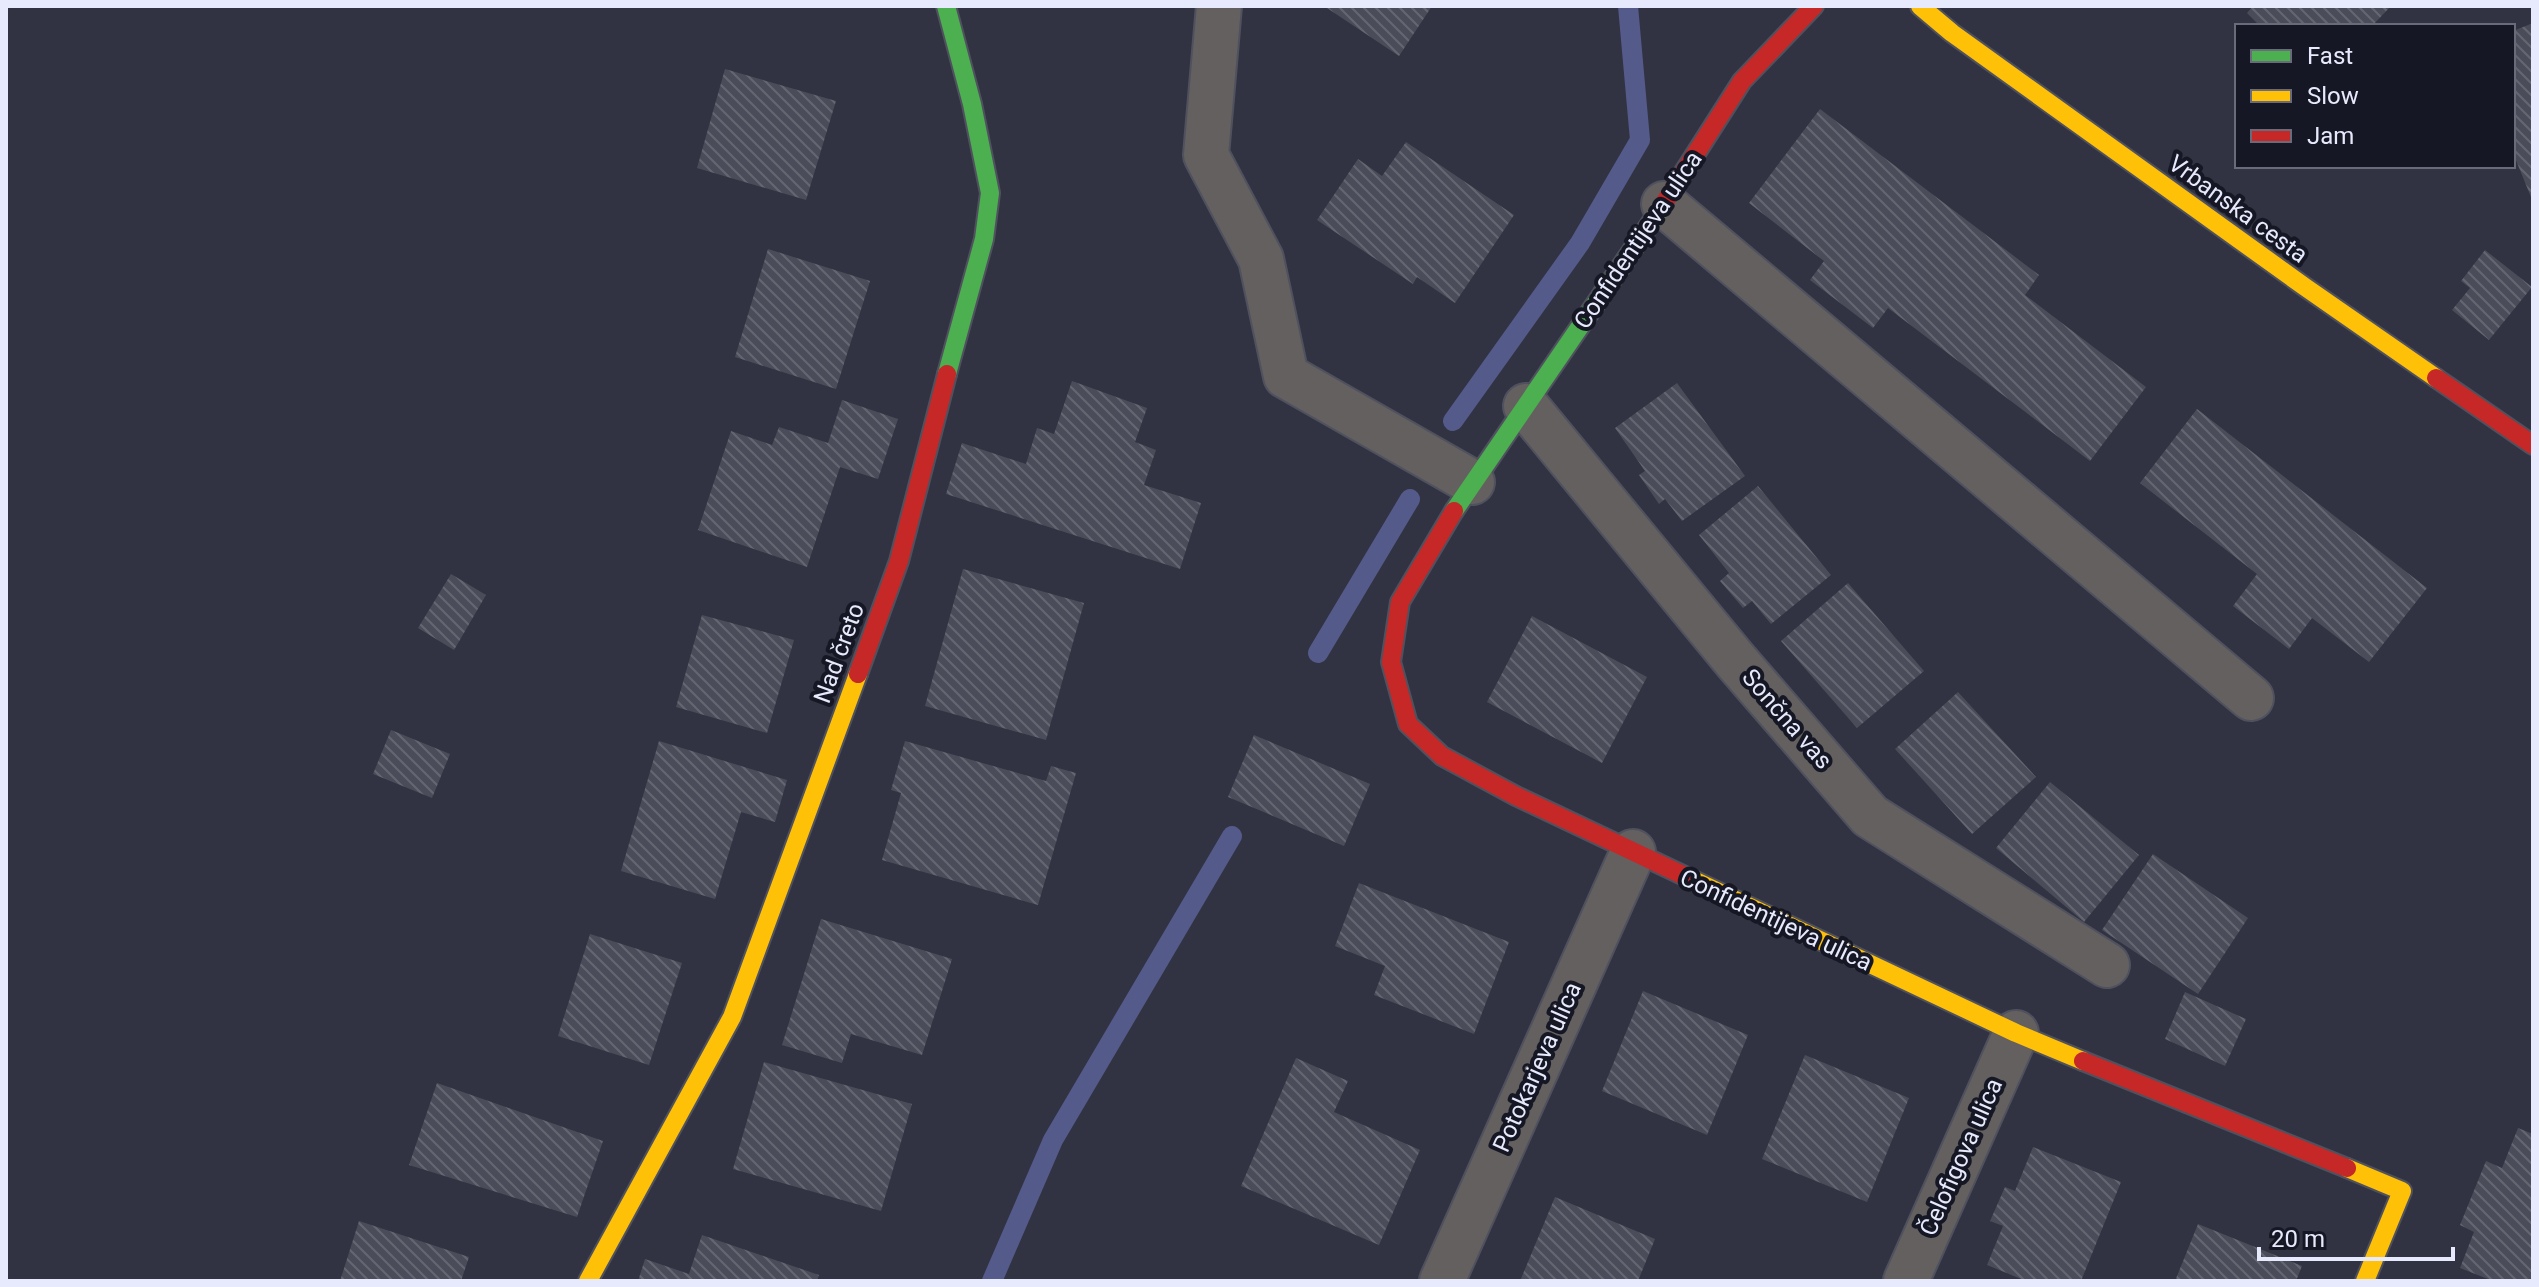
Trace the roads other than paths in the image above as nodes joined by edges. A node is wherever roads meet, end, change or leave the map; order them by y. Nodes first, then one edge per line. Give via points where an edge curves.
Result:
1 (946, 6) edge
2 (1219, 6) edge
3 (1814, 6) edge
4 (1920, 6) edge
5 (1664, 204) junction
6 (1526, 406) junction
7 (2533, 445) edge
8 (1472, 482) junction
9 (2251, 698) dead end
10 (1633, 852) junction
11 (2107, 965) dead end
12 (2016, 1033) junction
13 (588, 1281) edge
14 (1442, 1281) edge
15 (1906, 1281) edge
16 (2365, 1281) edge

1 - 13 street, Nad čreto via 990,193 984,239 899,561 732,1017
2 - 8 street via 1206,155 1261,259 1286,376
3 - 5 street, Confidentijeva ulica via 1742,81
4 - 7 street, Vrbanska cesta via 2238,239
5 - 6 street, Confidentijeva ulica
5 - 9 street
6 - 8 street, Confidentijeva ulica
6 - 11 street, Sončna vas via 1870,816
8 - 10 street, Confidentijeva ulica via 1400,602 1391,662 1408,724 1442,756
10 - 12 street, Confidentijeva ulica
10 - 14 street, Potokarjeva ulica
12 - 15 street, Čelofigova ulica
12 - 16 street, Confidentijeva ulica via 2402,1191

